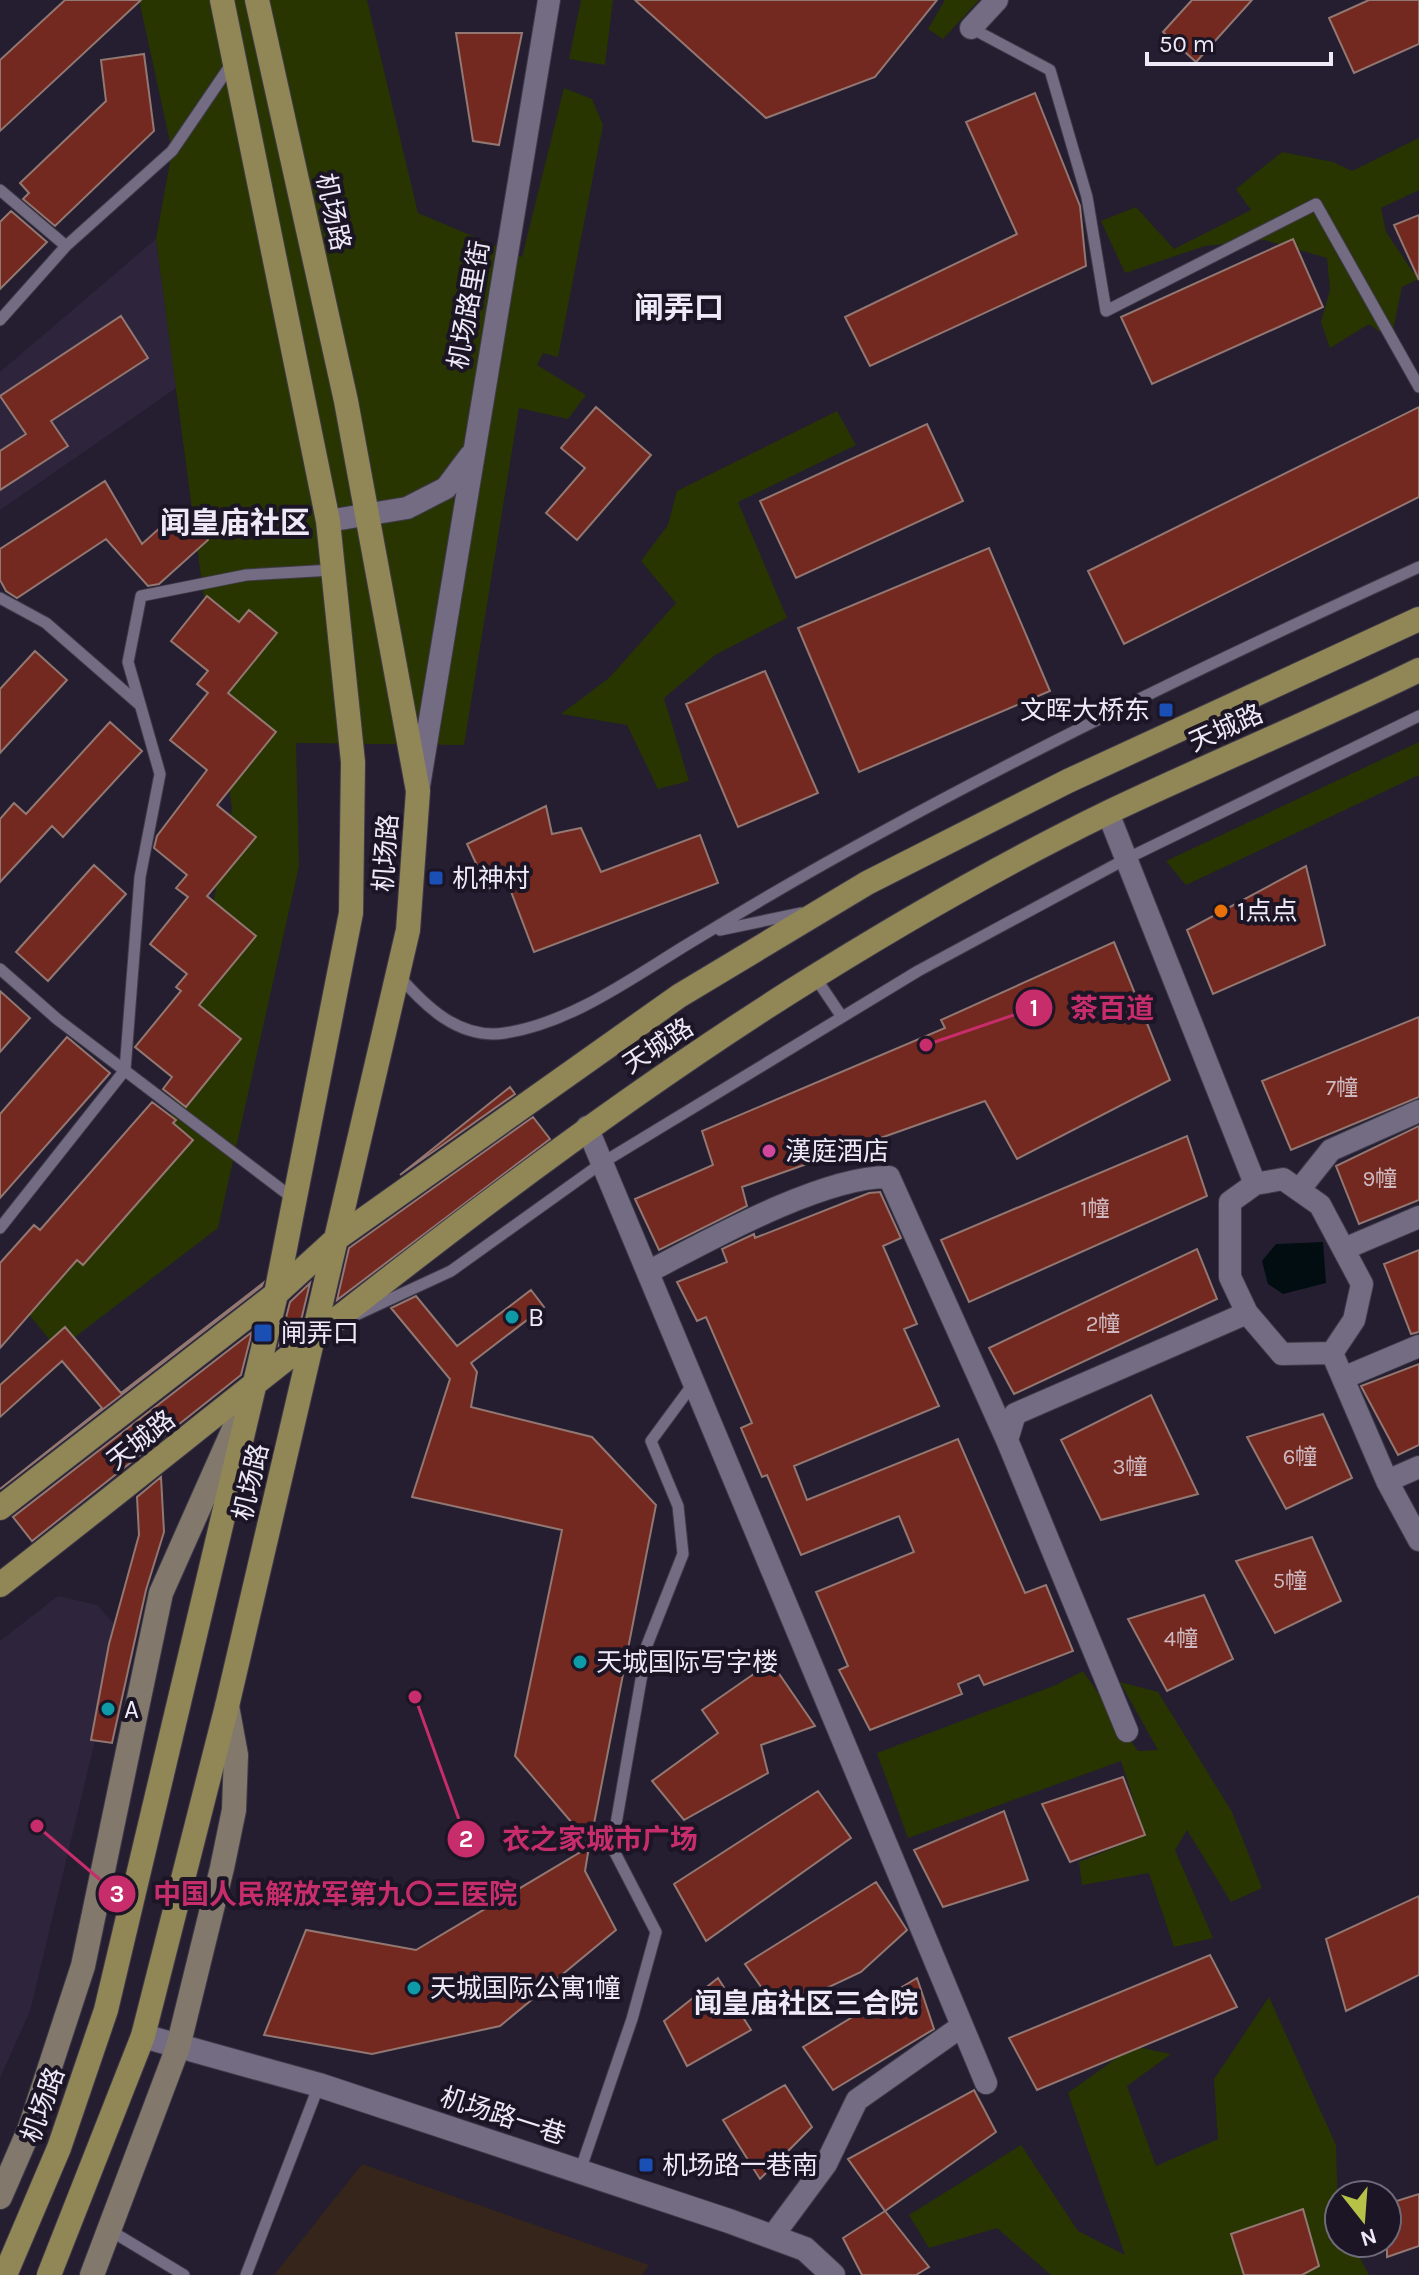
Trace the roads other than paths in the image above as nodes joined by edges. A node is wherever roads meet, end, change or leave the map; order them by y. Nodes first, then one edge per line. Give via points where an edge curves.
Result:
1 (222, 0) edge
2 (257, 0) edge
3 (549, 0) edge
4 (997, 0) edge
5 (971, 28) joint
6 (234, 59) junction
7 (0, 190) edge
8 (66, 246) junction
9 (0, 320) edge
10 (1419, 387) edge
11 (473, 452) junction
12 (367, 514) junction
13 (328, 521) junction
14 (1419, 567) edge
15 (333, 570) junction
16 (0, 598) edge
17 (1419, 619) edge
18 (1419, 673) edge
19 (140, 705) junction
20 (1419, 716) edge
21 (418, 791) junction
22 (1108, 813) junction
23 (1124, 860) junction
24 (825, 908) junction
25 (707, 932) junction
26 (0, 969) edge
27 (397, 974) junction
28 (815, 977) junction
29 (842, 1017) junction
30 (125, 1070) junction
31 (1419, 1111) edge
32 (587, 1127) junction
33 (602, 1163) junction
34 (1255, 1184) junction
35 (1299, 1190) junction
36 (294, 1199) junction
37 (1419, 1217) edge
38 (0, 1228) edge
39 (336, 1239) junction
40 (1344, 1249) junction
41 (648, 1272) junction
42 (276, 1294) junction
43 (1247, 1313) junction
44 (314, 1335) junction
45 (1419, 1346) edge
46 (1332, 1353) junction
47 (1343, 1378) junction
48 (694, 1383) junction
49 (252, 1389) junction
50 (1007, 1440) junction
51 (1419, 1467) edge
52 (1387, 1481) junction
53 (0, 1508) edge
54 (1419, 1540) edge
55 (0, 1585) edge
56 (227, 1706) junction
57 (1127, 1731) dead end
58 (962, 2026) junction
59 (143, 2036) junction
60 (178, 2047) junction
61 (986, 2083) dead end
62 (319, 2085) junction
63 (580, 2171) junction
64 (0, 2197) edge
65 (111, 2231) junction
66 (772, 2237) junction
67 (5, 2275) edge
68 (49, 2275) edge
69 (92, 2275) edge
70 (184, 2275) edge
71 (246, 2275) edge
72 (833, 2275) edge

1 - 6 main road, 机场路
2 - 12 main road, 机场路
3 - 11 street, 机场路里街
4 - 5 street
5 - 10 lane via 1050,70 1087,197 1106,311 1316,204
6 - 8 lane via 172,151
6 - 13 main road, 机场路
7 - 8 lane
8 - 9 lane
11 - 12 street, 机场路里街 via 446,488 407,508
11 - 21 street
12 - 13 street, 机场路里街
12 - 21 main road, 机场路
13 - 15 main road, 机场路
14 - 25 lane via 1090,722 881,832
15 - 19 lane via 246,575 141,596 128,662
15 - 36 main road, 机场路 via 353,762 351,913
16 - 19 lane via 46,623
17 - 24 main road, 天城路 via 1068,781
18 - 22 main road, 天城路
19 - 30 lane via 160,774 140,877
20 - 23 lane
21 - 27 main road, 机场路 via 408,930
22 - 23 street
22 - 28 main road, 天城路 via 953,895
23 - 29 lane
23 - 34 street
24 - 25 lane
24 - 39 main road, 天城路 via 679,996
25 - 27 lane via 602,996 541,1025 501,1034 469,1029 433,1014
26 - 30 lane
27 - 39 main road, 机场路
28 - 29 lane
28 - 32 main road, 天城路
29 - 33 lane
30 - 36 lane
30 - 38 lane
31 - 35 street via 1331,1150
32 - 33 street
32 - 44 main road, 天城路
33 - 41 street
33 - 44 lane via 451,1271
34 - 35 street via 1283,1179
34 - 43 street via 1230,1202 1230,1277
35 - 40 street via 1320,1205
36 - 42 main road, 机场路
37 - 40 street
39 - 42 main road, 天城路
39 - 44 main road, 机场路
40 - 46 street via 1362,1284 1354,1320
41 - 48 street
41 - 50 street via 736,1226 862,1177 889,1177
42 - 49 main road, 机场路
42 - 53 main road, 天城路
43 - 46 street via 1282,1354
43 - 50 street via 1015,1414
44 - 49 main road, 天城路
44 - 56 main road, 机场路
45 - 47 street
46 - 47 street
47 - 52 street
48 - 58 street
48 - 63 lane via 651,1441 678,1506 683,1554 647,1645 612,1847 656,1932
49 - 55 main road, 天城路
49 - 64 main road, 机场路 via 161,1593 83,1966 30,2128
49 - 67 main road, 机场路 via 106,2010 59,2148
50 - 57 street
51 - 52 street
52 - 54 street
56 - 59 main road, 机场路
56 - 60 main road, 机场路 via 236,1755 234,1810
58 - 61 street
58 - 66 street via 857,2100 826,2164
59 - 60 street, 机场路一巷
59 - 68 main road, 机场路
60 - 62 street, 机场路一巷
60 - 65 main road, 机场路
62 - 63 street, 机场路一巷
62 - 71 lane
63 - 66 street, 机场路一巷
65 - 69 main road, 机场路
65 - 70 lane
66 - 72 street, 机场路一巷 via 805,2249

